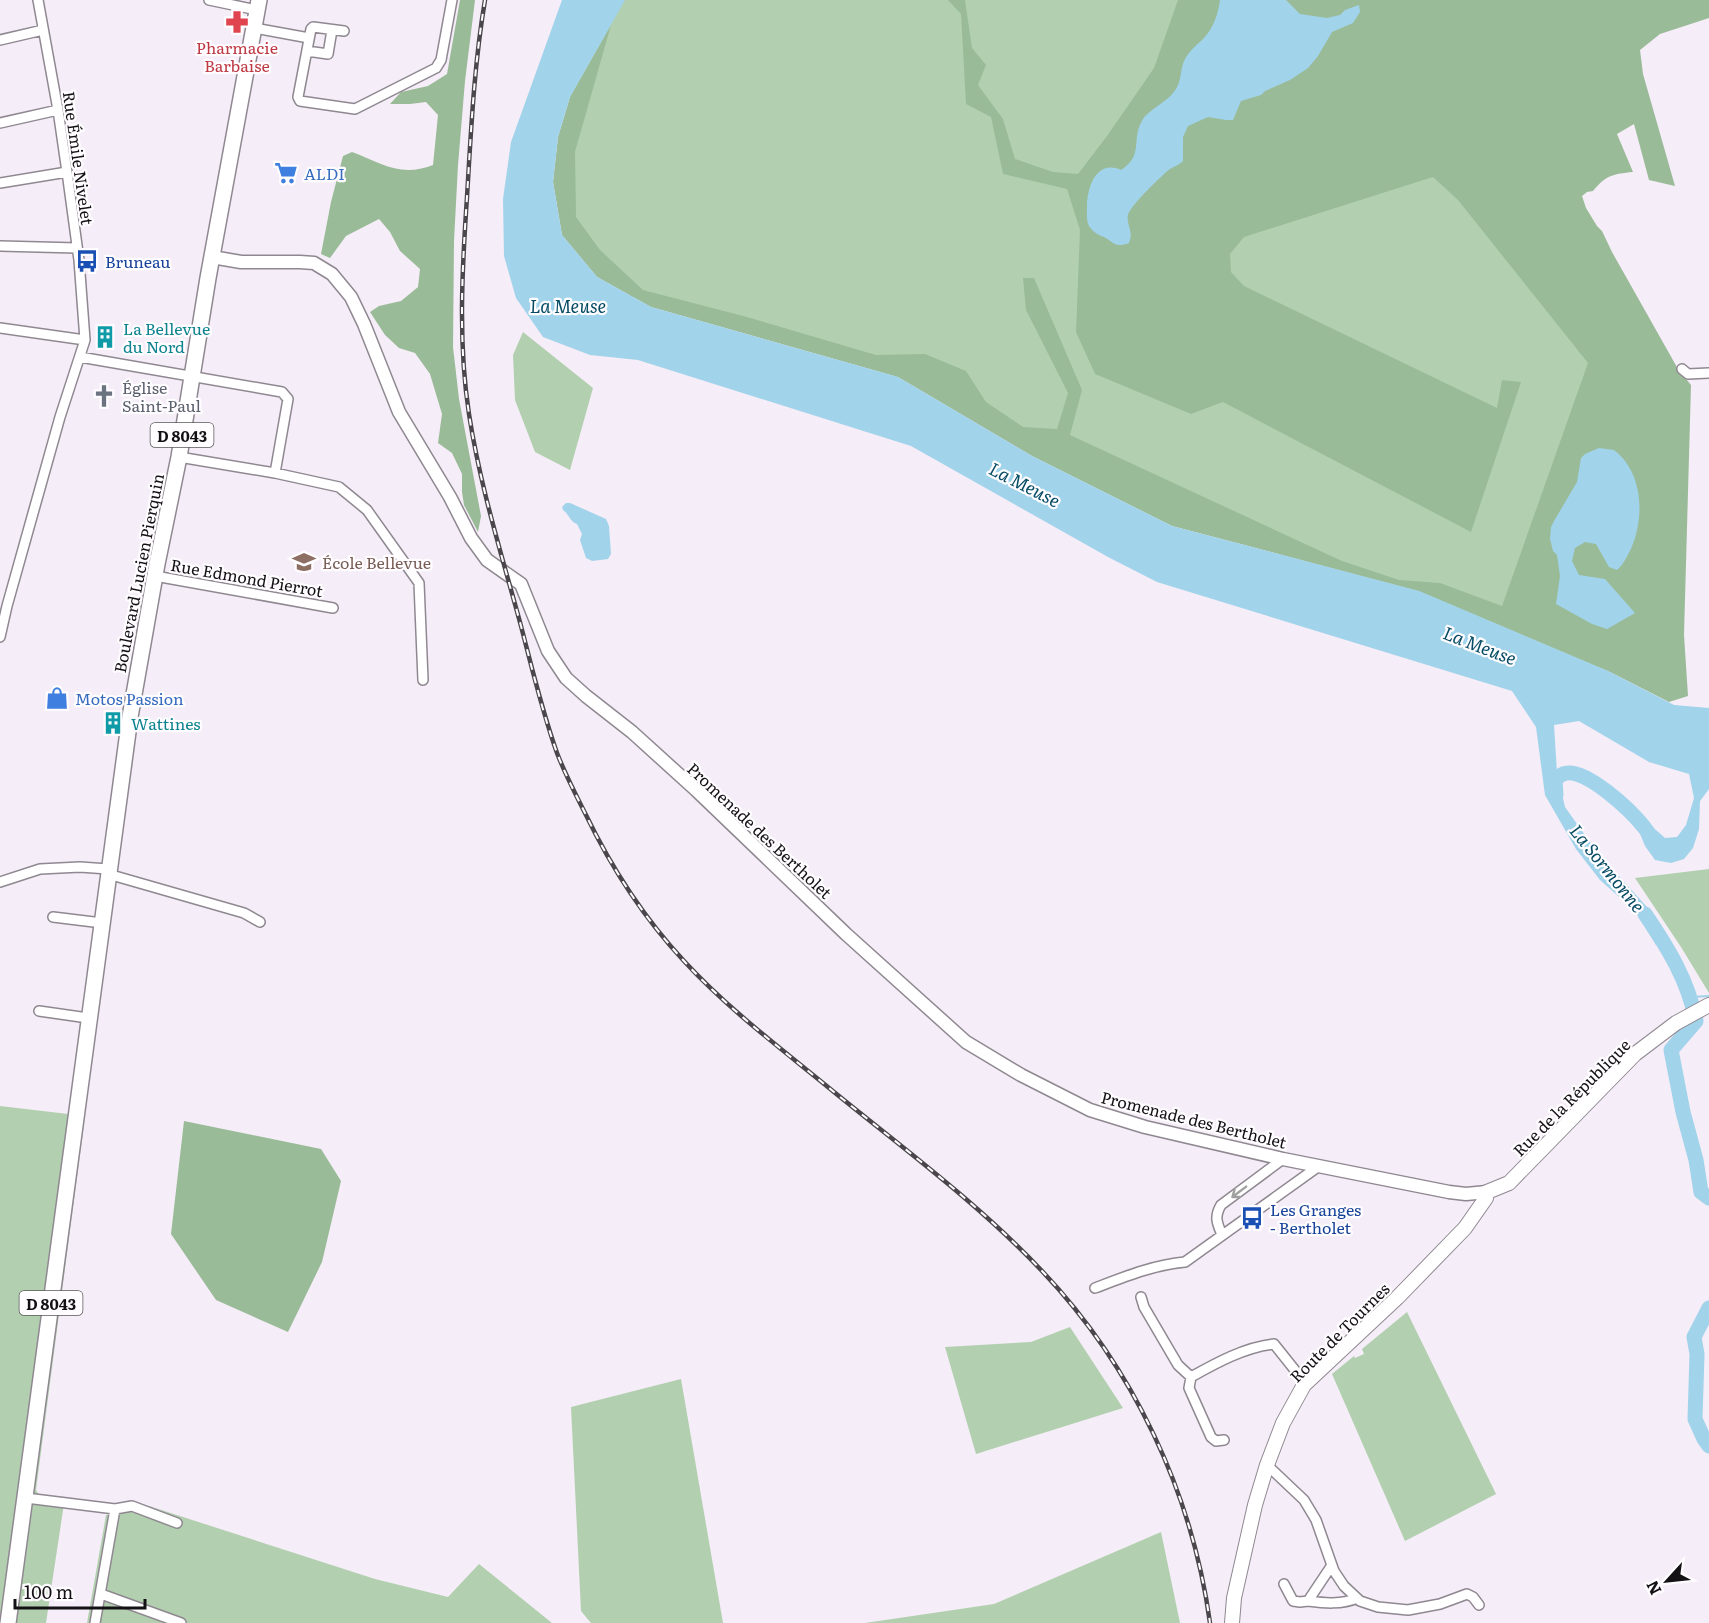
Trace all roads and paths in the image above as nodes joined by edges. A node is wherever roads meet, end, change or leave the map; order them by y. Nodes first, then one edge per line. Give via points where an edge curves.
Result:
1 (38, 0) edge
2 (209, 0) edge
3 (452, 0) edge
4 (258, 5) edge
5 (254, 28) junction
6 (43, 30) junction
7 (332, 30) junction
8 (344, 31) dead end
9 (309, 38) junction
10 (0, 40) edge
11 (307, 51) junction
12 (58, 110) junction
13 (0, 123) edge
14 (67, 172) junction
15 (0, 183) edge
16 (0, 246) edge
17 (77, 248) junction
18 (212, 257) junction
19 (0, 328) edge
20 (85, 340) junction
21 (80, 357) junction
22 (1682, 369) dead end
23 (1709, 374) edge
24 (193, 376) junction
25 (179, 457) junction
26 (275, 473) junction
27 (155, 576) junction
28 (333, 608) dead end
29 (0, 637) edge
30 (423, 680) dead end
31 (108, 872) junction
32 (0, 882) edge
33 (53, 917) dead end
34 (260, 922) dead end
35 (102, 923) junction
36 (1709, 1005) edge
37 (39, 1011) dead end
38 (88, 1018) junction
39 (1283, 1159) junction
40 (1319, 1166) junction
41 (1487, 1192) junction
42 (1222, 1235) junction
43 (1095, 1288) dead end
44 (1141, 1297) dead end
45 (1191, 1377) junction
46 (1306, 1384) junction
47 (1224, 1440) dead end
48 (1267, 1465) junction
49 (26, 1498) junction
50 (115, 1509) junction
51 (177, 1523) dead end
52 (1332, 1565) junction
53 (1284, 1584) dead end
54 (101, 1594) junction
55 (1357, 1598) junction
56 (1308, 1601) junction
57 (1479, 1605) dead end
58 (167, 1621) edge
59 (8, 1623) edge
60 (95, 1623) edge
61 (181, 1623) edge
62 (1232, 1623) edge

1 - 6 street, Rue Émile Nivelet
2 - 4 street
3 - 11 street via 441,60 436,68 355,109 300,101
4 - 5 main road, Boulevard Lucien Pierquin / D 8043
5 - 9 street
5 - 18 main road, Boulevard Lucien Pierquin / D 8043
6 - 10 street
6 - 12 street, Rue Émile Nivelet
7 - 8 street
7 - 9 street via 314,27
7 - 11 street via 328,54
9 - 11 street
12 - 13 street
12 - 14 street, Rue Émile Nivelet
14 - 15 street
14 - 17 street, Rue Émile Nivelet
16 - 17 street
17 - 20 street, Rue Émile Nivelet
18 - 24 main road, Boulevard Lucien Pierquin / D 8043
18 - 39 street, Promenade des Bertholet via 241,262 314,263 332,274 351,297 399,412 471,538 487,560 521,584 548,651 566,678 632,732 966,1042 1090,1110
19 - 20 street
20 - 21 street, Rue Émile Nivelet
21 - 24 street
21 - 29 street, Rue Émile Nivelet
22 - 23 street via 1688,374
24 - 25 main road, Boulevard Lucien Pierquin / D 8043
24 - 26 street via 282,392 288,399
25 - 26 street
25 - 27 main road, Boulevard Lucien Pierquin / D 8043
26 - 30 street via 339,488 368,510 419,583
27 - 28 street, Rue Edmond Pierrot
27 - 31 main road, Boulevard Lucien Pierquin / D 8043
31 - 32 street via 80,867 40,869
31 - 34 street via 244,913
31 - 35 main road, D 8043
33 - 35 street
35 - 38 main road, D 8043
36 - 41 main road, Rue de la République via 1676,1023 1635,1054 1509,1183
37 - 38 street
38 - 49 main road, D 8043
39 - 40 street, Promenade des Bertholet
39 -> 42 street via 1221,1206 1216,1220
40 - 41 street, Promenade des Bertholet via 1449,1192
40 - 42 street
41 - 46 main road, Route de Tournes via 1465,1228
42 - 43 street via 1185,1262 1140,1271
44 - 45 street via 1178,1365
45 - 46 street via 1221,1360 1274,1344
45 - 47 street via 1189,1388 1210,1437
46 - 48 main road, Route de Tournes via 1283,1423
48 - 52 street via 1304,1500 1316,1520
48 - 62 main road, Route de Tournes via 1234,1598
49 - 50 street
49 - 59 main road, D 8043
50 - 51 street via 132,1506
50 - 54 street
52 - 55 street via 1344,1586
52 - 56 street
53 - 56 street via 1293,1601
54 - 58 street
54 - 60 street
55 - 56 street
55 - 57 street via 1378,1607 1408,1610 1467,1594
58 - 61 street

